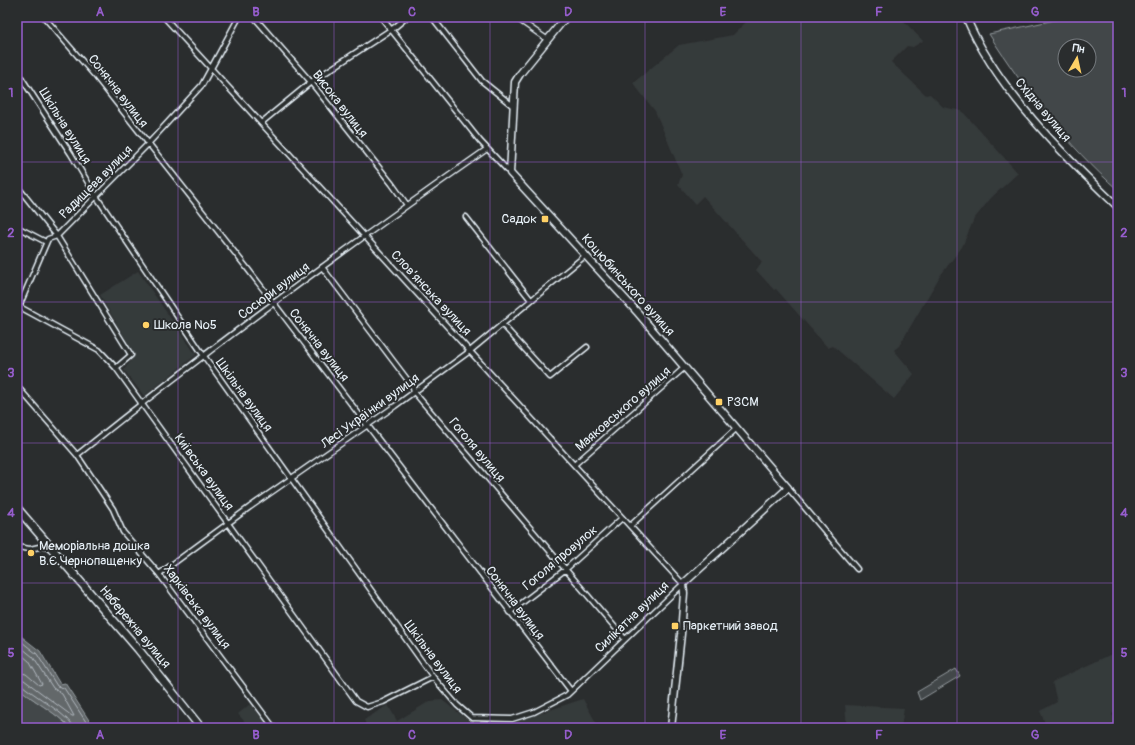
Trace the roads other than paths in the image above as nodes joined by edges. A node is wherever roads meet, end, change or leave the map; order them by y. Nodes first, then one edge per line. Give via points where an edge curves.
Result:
1 (44, 17) edge
2 (164, 17) edge
3 (239, 17) edge
4 (254, 17) edge
5 (381, 17) edge
6 (406, 17) edge
7 (432, 17) edge
8 (516, 17) edge
9 (566, 17) edge
10 (966, 17) edge
11 (391, 28) junction
12 (548, 40) junction
13 (212, 70) junction
14 (17, 71) edge
15 (311, 82) junction
16 (513, 106) junction
17 (261, 123) junction
18 (148, 144) junction
19 (488, 149) junction
20 (510, 173) junction
21 (17, 186) edge
22 (96, 196) junction
23 (406, 205) junction
24 (1118, 207) edge
25 (466, 218) dead end
26 (17, 227) edge
27 (364, 235) junction
28 (57, 236) junction
29 (46, 242) junction
30 (587, 255) junction
31 (322, 267) junction
32 (531, 300) junction
33 (273, 304) junction
34 (18, 306) edge
35 (17, 311) edge
36 (502, 324) junction
37 (587, 347) dead end
38 (470, 351) junction
39 (204, 356) junction
40 (685, 367) junction
41 (116, 368) junction
42 (17, 386) edge
43 (414, 392) junction
44 (142, 403) junction
45 (367, 424) junction
46 (737, 428) junction
47 (77, 455) junction
48 (574, 465) junction
49 (291, 477) junction
50 (788, 488) junction
51 (17, 508) edge
52 (622, 518) junction
53 (228, 523) junction
54 (630, 526) junction
55 (48, 545) junction
56 (17, 547) edge
57 (566, 569) junction
58 (858, 569) dead end
59 (159, 574) junction
60 (683, 584) junction
61 (510, 612) junction
62 (625, 639) junction
63 (433, 677) junction
64 (571, 691) junction
65 (472, 718) joint
66 (201, 728) edge
67 (274, 728) edge
68 (671, 728) edge

1 - 18 street, Сонячна вулиця via 96,77
2 - 13 street, Слов’янська вулиця
3 - 13 street, Радищева вулиця via 218,52
4 - 15 street, Висока вулиця
5 - 11 street, Коцюбинського вулиця
6 - 11 street
7 - 16 street via 482,81
8 - 12 street
9 - 12 street
10 - 24 street, Східна вулиця via 1002,79 1038,125
11 - 15 street
11 - 19 street, Коцюбинського вулиця
12 - 16 street via 515,82
13 - 17 street, Слов’янська вулиця
13 - 18 street, Радищева вулиця via 202,85
14 - 22 street, Шкільна вулиця
15 - 17 street
15 - 23 street, Висока вулиця
16 - 20 street
17 - 27 street, Слов’янська вулиця
18 - 22 street, Радищева вулиця
18 - 33 street, Сонячна вулиця
19 - 20 street, Коцюбинського вулиця
19 - 23 street, Сосюри вулиця
20 - 30 street, Коцюбинського вулиця
21 - 28 street
22 - 28 street, Радищева вулиця
22 - 39 street, Шкільна вулиця
23 - 27 street, Сосюри вулиця
25 - 32 street
26 - 29 street
27 - 31 street, Сосюри вулиця
27 - 38 street, Слов’янська вулиця
28 - 29 street, Радищева вулиця
28 - 41 street via 131,355
29 - 34 street
30 - 32 street, Лесі Українки вулиця
30 - 40 street, Коцюбинського вулиця
31 - 33 street, Сосюри вулиця
31 - 43 street, Гоголя вулиця via 413,387
32 - 36 street, Лесі Українки вулиця
33 - 39 street, Сосюри вулиця
33 - 45 street, Сонячна вулиця
34 - 35 street
34 - 41 street, Київська вулиця via 99,350
36 - 37 street via 550,377
36 - 38 street, Лесі Українки вулиця
38 - 43 street, Лесі Українки вулиця
38 - 48 street, Слов’янська вулиця
39 - 44 street, Сосюри вулиця
39 - 49 street, Шкільна вулиця
40 - 46 street, Коцюбинського вулиця
40 - 48 street, Маяковського вулиця
41 - 44 street, Київська вулиця
42 - 47 street, Харківська вулиця
43 - 45 street, Лесі Українки вулиця
43 - 57 street, Гоголя вулиця
44 - 47 street, Сосюри вулиця
44 - 53 street, Київська вулиця
45 - 49 street, Лесі Українки вулиця
45 - 61 street, Сонячна вулиця
46 - 50 street, Коцюбинського вулиця
46 - 54 street
47 - 59 street, Харківська вулиця via 113,509 123,532
48 - 52 street, Слов’янська вулиця
49 - 53 street, Лесі Українки вулиця
49 - 63 street, Шкільна вулиця
50 - 58 street, Коцюбинського вулиця
50 - 60 street, Силікатна вулиця
51 - 55 main road, Набережна вулиця
52 - 54 street, Слов’янська вулиця
52 - 57 street, Гоголя провулок
53 - 59 street, Лесі Українки вулиця
53 - 63 street, Київська вулиця via 356,702 367,707 383,702
54 - 60 street, Слов’янська вулиця
55 - 56 street via 30,549
55 - 66 main road, Набережна вулиця via 129,637
57 - 61 street, Гоголя провулок
57 - 62 street, Гоголя вулиця
59 - 67 street, Харківська вулиця
60 - 62 street, Силікатна вулиця
60 - 68 street via 681,634
61 - 64 street, Сонячна вулиця
62 - 64 street, Силікатна вулиця
63 - 65 street, Шкільна вулиця
64 - 65 street, Силікатна вулиця via 534,712 512,720

